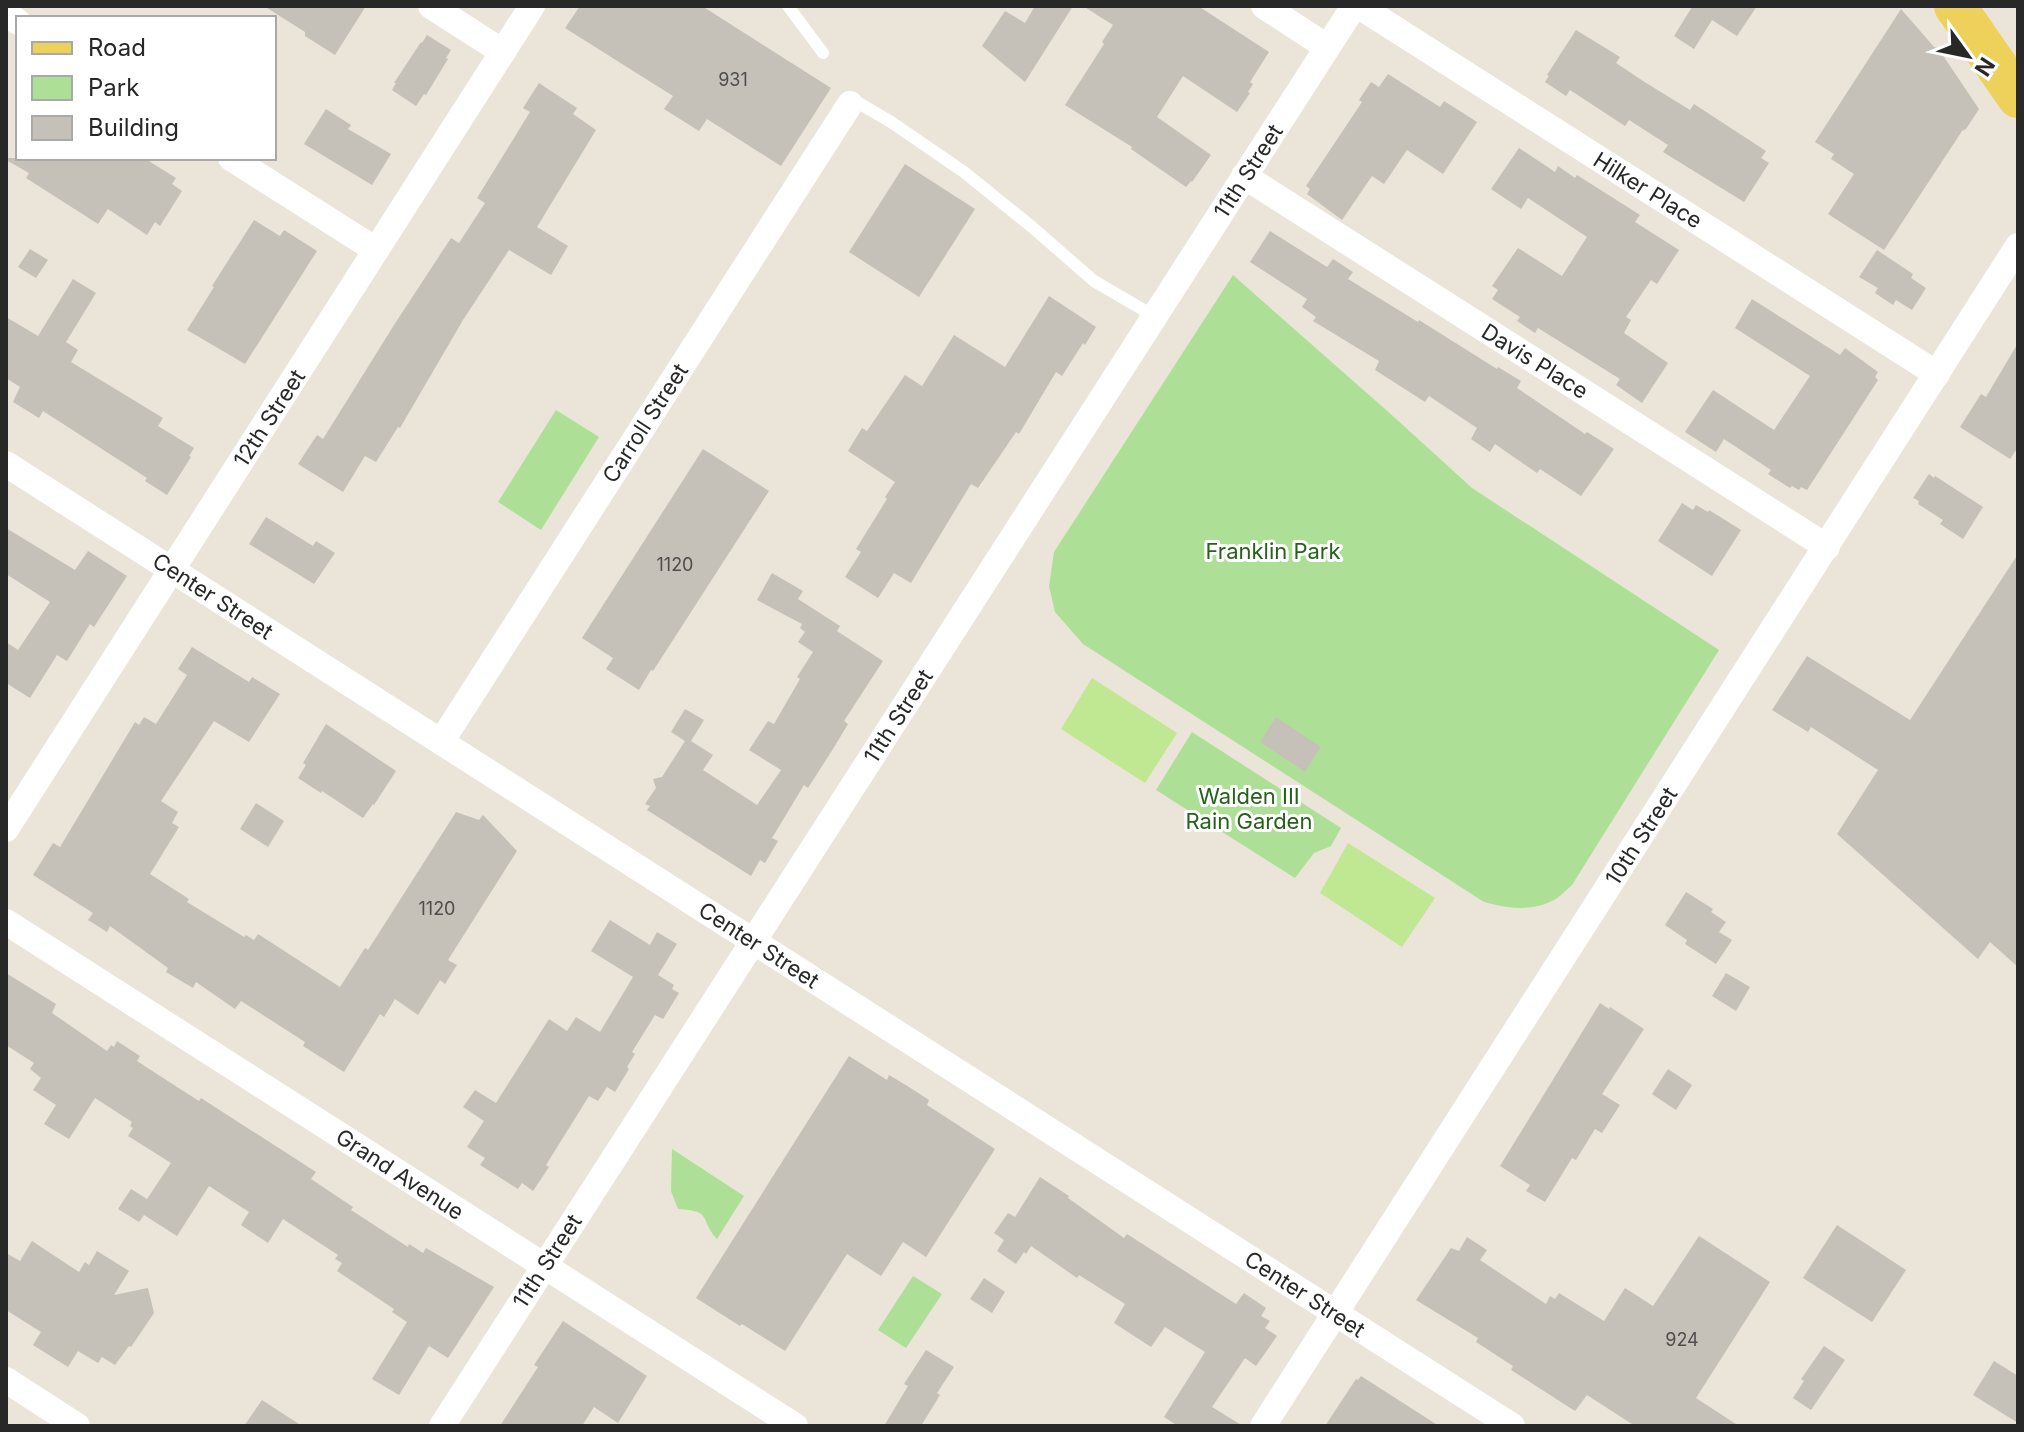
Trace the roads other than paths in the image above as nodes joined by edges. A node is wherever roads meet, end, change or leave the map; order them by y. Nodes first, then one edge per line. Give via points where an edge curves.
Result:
1 (431, 6) edge
2 (532, 6) edge
3 (788, 6) edge
4 (1264, 6) edge
5 (1356, 6) edge
6 (1955, 6) edge
7 (1327, 47) junction
8 (503, 52) junction
9 (823, 53) dead end
10 (2018, 97) edge
11 (850, 104) joint
12 (234, 160) edge
13 (1244, 176) junction
14 (2018, 246) edge
15 (376, 250) junction
16 (1154, 316) junction
17 (1937, 374) junction
18 (6, 464) edge
19 (1827, 547) junction
20 (172, 570) junction
21 (441, 742) junction
22 (6, 829) edge
23 (6, 922) edge
24 (753, 941) junction
25 (544, 1266) junction
26 (1335, 1313) junction
27 (6, 1380) edge
28 (77, 1426) edge
29 (442, 1426) edge
30 (795, 1426) edge
31 (1263, 1426) edge
32 (1512, 1426) edge

1 - 8 street
2 - 8 street, 12th Street
3 - 9 lane
4 - 7 street
5 - 7 street, 11th Street
5 - 17 street, Hilker Place
6 - 10 main road
7 - 13 street, 11th Street
8 - 15 street, 12th Street
11 - 16 lane via 857,102 891,122 964,172 1094,281
11 - 21 street, Carroll Street
12 - 15 street
13 - 16 street, 11th Street
13 - 19 street, Davis Place
14 - 17 street, 10th Street
15 - 20 street, 12th Street
16 - 24 street, 11th Street
17 - 19 street, 10th Street
18 - 20 street, Center Street
19 - 26 street, 10th Street
20 - 21 street, Center Street
20 - 22 street, 12th Street
21 - 24 street, Center Street
23 - 25 street, Grand Avenue
24 - 25 street, 11th Street
24 - 26 street, Center Street
25 - 29 street, 11th Street
25 - 30 street, Grand Avenue
26 - 31 street, 10th Street
26 - 32 street, Center Street
27 - 28 street

